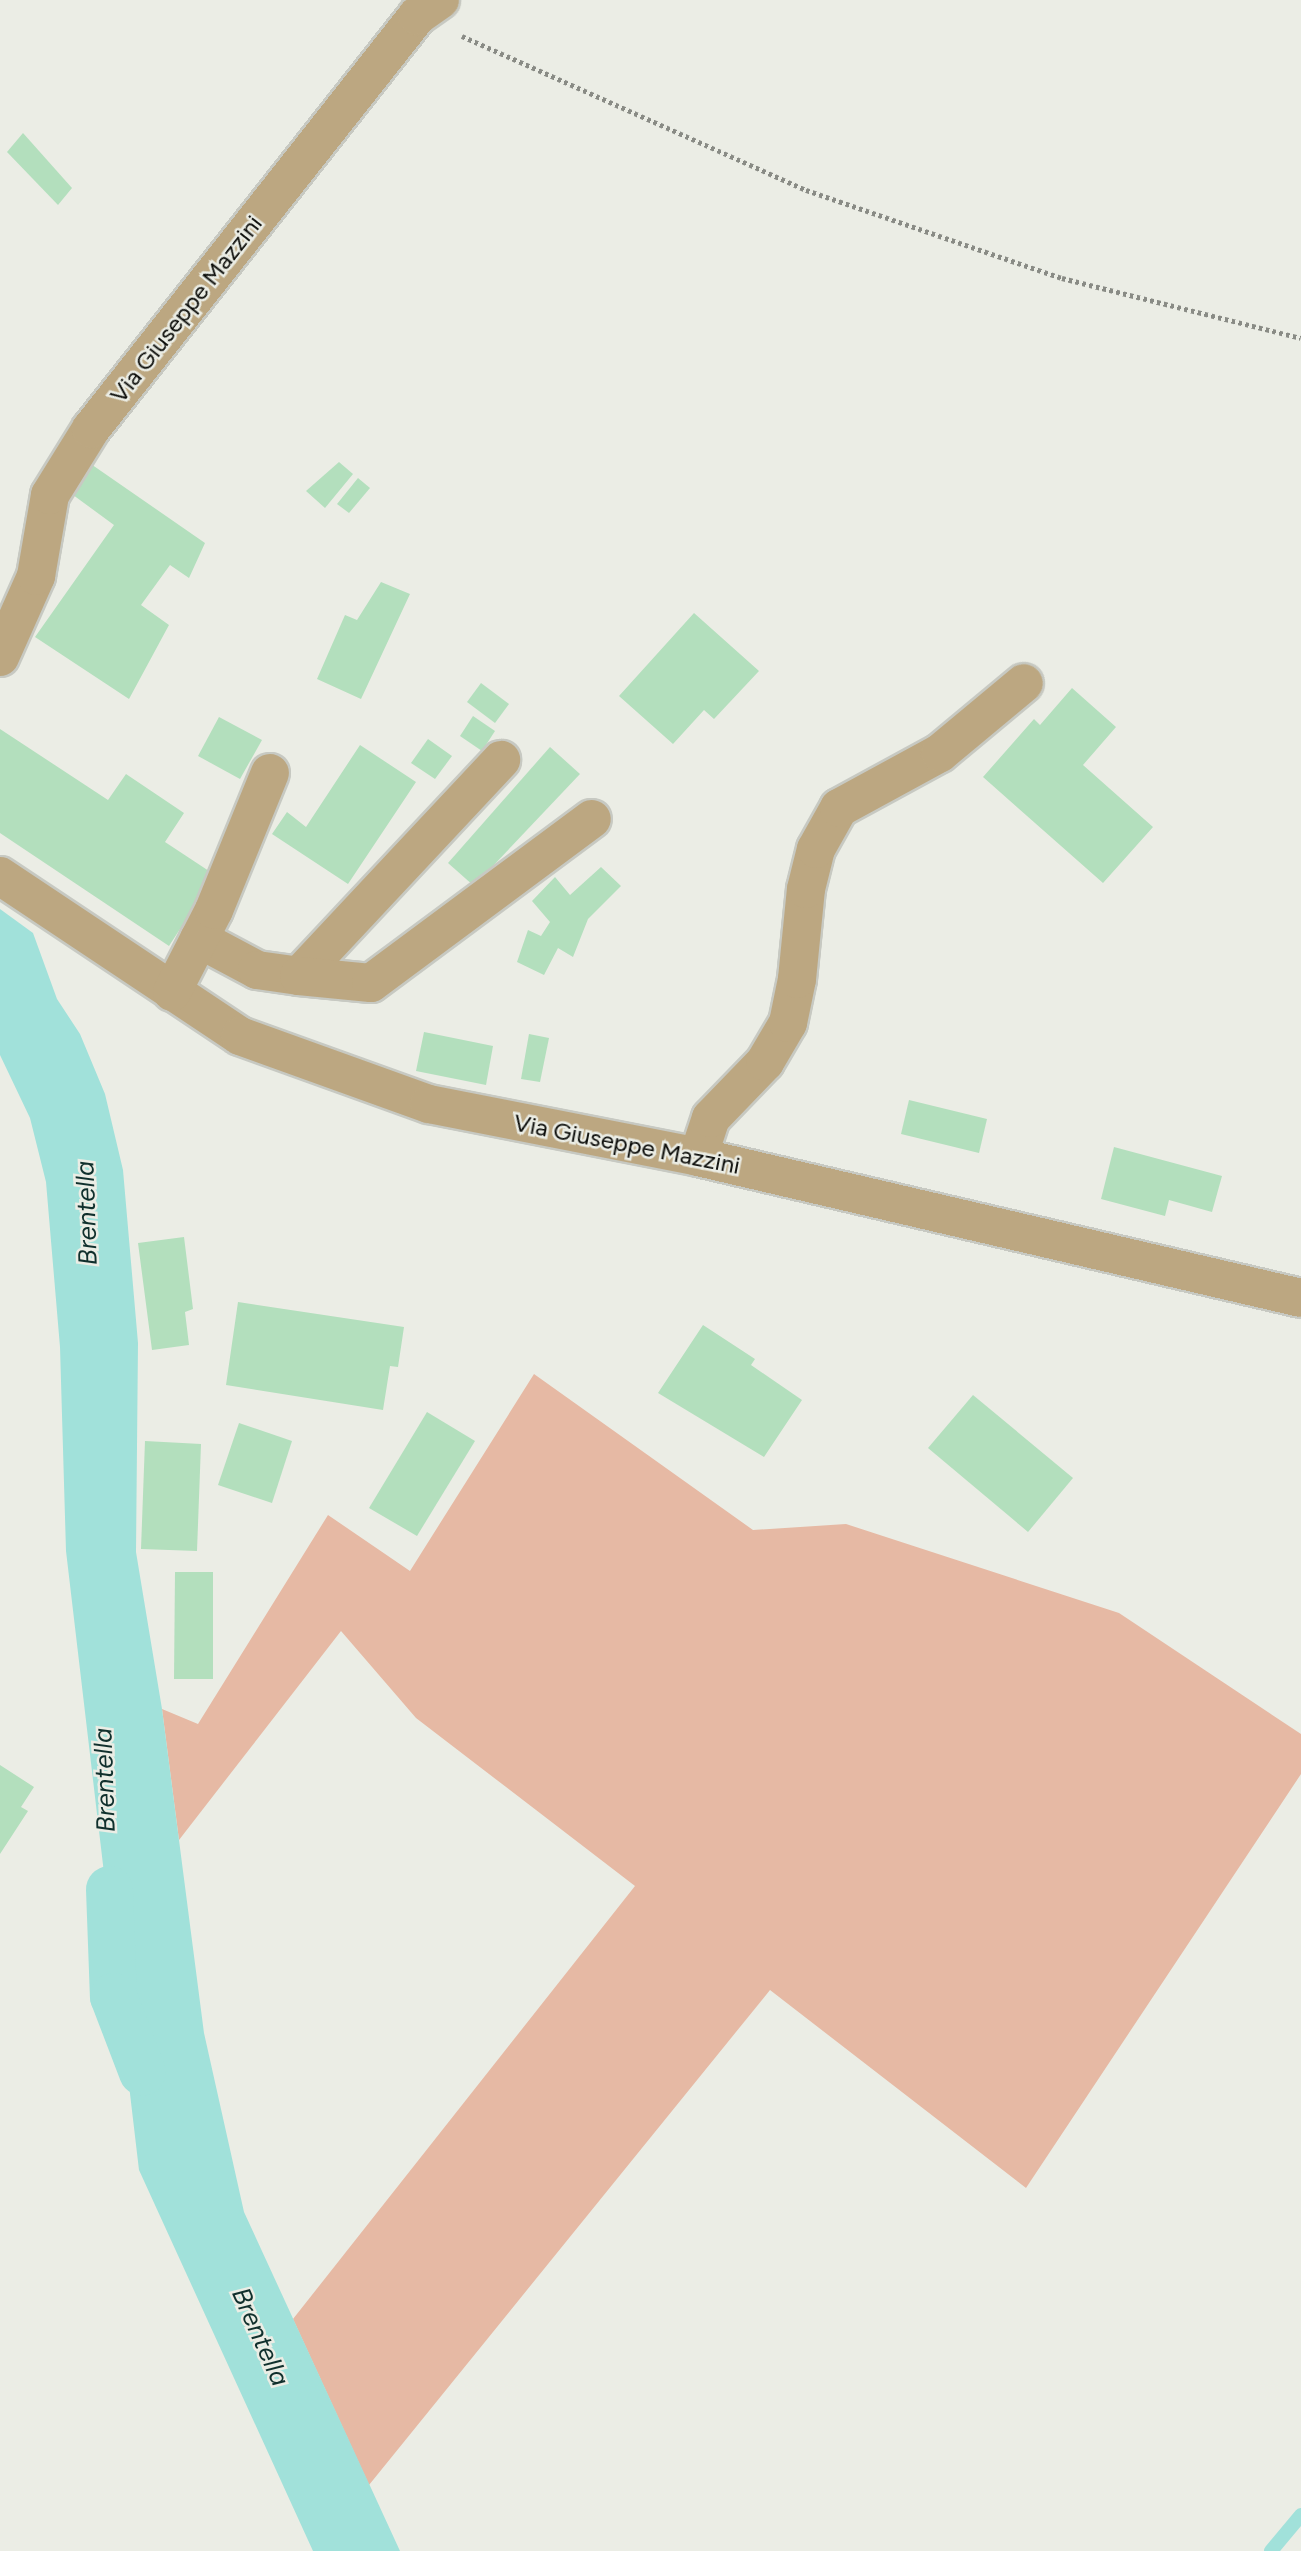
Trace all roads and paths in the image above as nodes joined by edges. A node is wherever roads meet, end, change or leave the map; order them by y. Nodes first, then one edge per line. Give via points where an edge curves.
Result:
1 (428, 8) edge
2 (1301, 338) edge
3 (0, 657) edge
4 (1024, 683) dead end
5 (500, 761) dead end
6 (270, 773) dead end
7 (592, 819) dead end
8 (0, 876) edge
9 (199, 939) junction
10 (299, 976) junction
11 (172, 992) junction
12 (698, 1157) junction
13 (1301, 1297) edge

1 - 2 path via 806,190 1062,278
1 - 3 street, Via Giuseppe Mazzini via 91,429 50,495 36,576
4 - 12 street via 940,753 839,808 816,849 806,889 788,1023 765,1062 711,1118
5 - 10 street
6 - 9 street
7 - 10 street via 371,983
8 - 11 street, Via Giuseppe Mazzini
9 - 10 street via 257,970
9 - 11 street
11 - 12 street, Via Giuseppe Mazzini via 240,1036 429,1104
12 - 13 street, Via Giuseppe Mazzini

